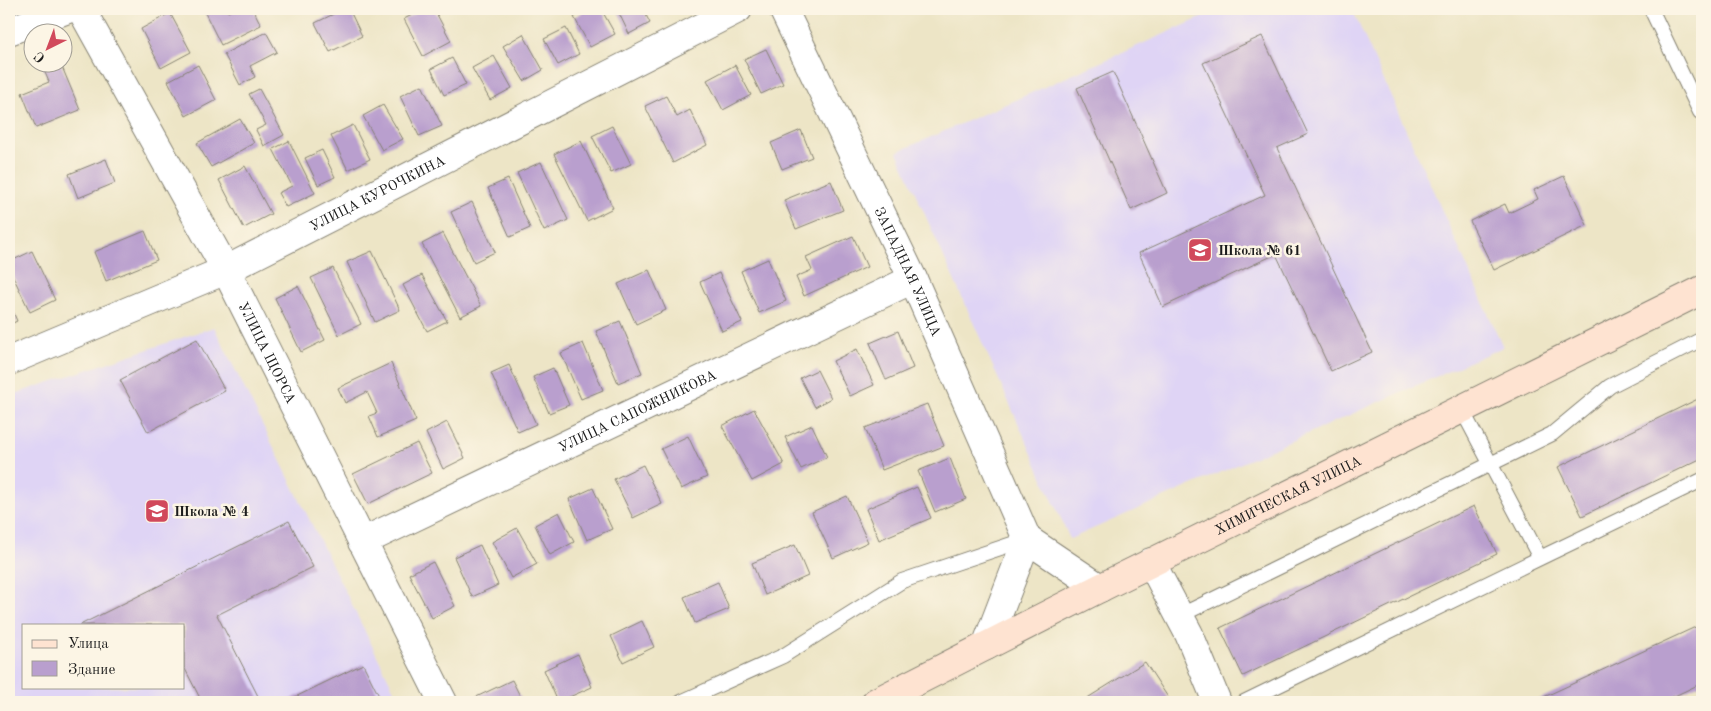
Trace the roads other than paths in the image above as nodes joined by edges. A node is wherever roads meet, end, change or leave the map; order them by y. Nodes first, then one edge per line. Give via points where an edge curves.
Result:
1 (68, 9) edge
2 (81, 9) edge
3 (738, 9) edge
4 (782, 9) edge
5 (1651, 9) edge
6 (9, 32) edge
7 (1700, 112) dead end
8 (226, 270) junction
9 (913, 279) junction
10 (1701, 294) edge
11 (1702, 340) edge
12 (9, 361) edge
13 (1462, 408) junction
14 (1490, 463) junction
15 (1702, 480) edge
16 (1027, 539) junction
17 (362, 542) junction
18 (1540, 558) junction
19 (1151, 562) junction
20 (1100, 588) junction
21 (1179, 616) junction
22 (986, 646) junction
23 (443, 702) edge
24 (681, 702) edge
25 (876, 702) edge
26 (1217, 702) edge
27 (1244, 702) edge

1 - 6 street
2 - 8 street, УЛИЦА ЩОРСА
3 - 8 street, УЛИЦА КУРОЧКИНА
4 - 9 street, ЗАПАДНАЯ УЛИЦА
5 - 7 lane
8 - 12 street, УЛИЦА КУРОЧКИНА
8 - 17 street, УЛИЦА ЩОРСА
9 - 16 street, ЗАПАДНАЯ УЛИЦА
9 - 17 street, УЛИЦА САПОЖНИКОВА
10 - 13 street, ХИМИЧЕСКАЯ УЛИЦА
11 - 14 lane via 1610,386 1552,434
13 - 14 lane
13 - 19 street, ХИМИЧЕСКАЯ УЛИЦА
14 - 18 lane
14 - 21 lane
15 - 18 lane
16 - 20 street
16 - 22 street
16 - 24 lane via 902,581 783,656
17 - 23 street, УЛИЦА ЩОРСА
18 - 27 lane
19 - 20 street, ХИМИЧЕСКАЯ УЛИЦА
19 - 21 street
20 - 22 street, ХИМИЧЕСКАЯ УЛИЦА
21 - 26 street
22 - 25 street, ХИМИЧЕСКАЯ УЛИЦА

